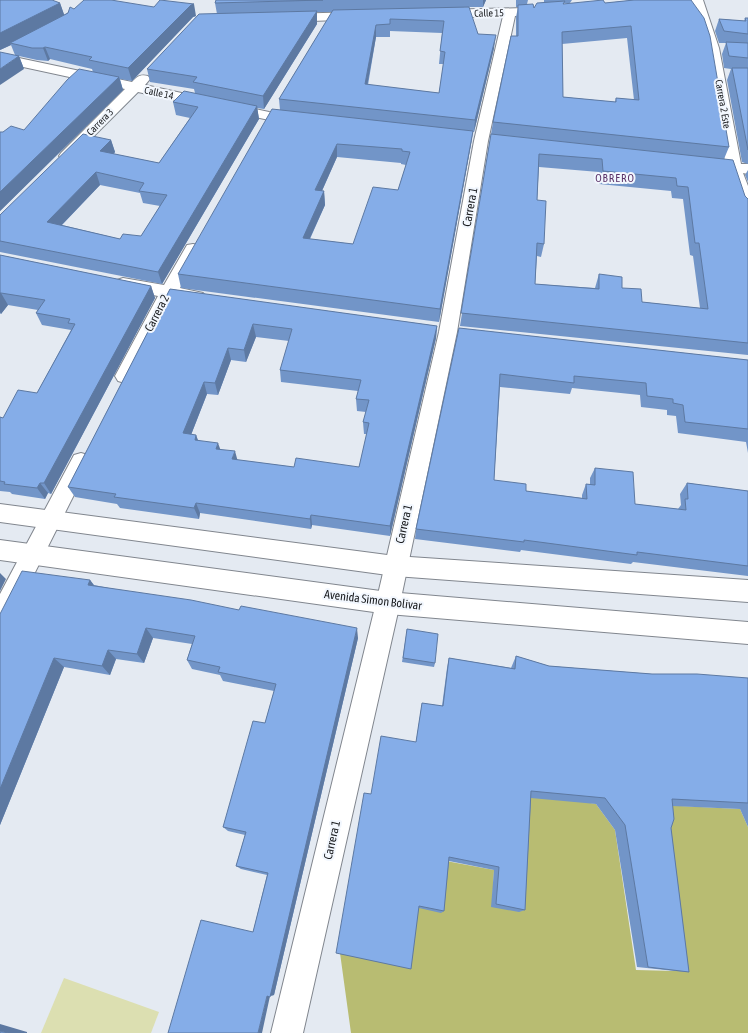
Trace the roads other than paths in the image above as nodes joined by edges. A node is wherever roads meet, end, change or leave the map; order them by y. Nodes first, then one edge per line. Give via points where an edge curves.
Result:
1 (697, 0) edge
2 (534, 11) edge
3 (510, 13) junction
4 (431, 14) edge
5 (368, 16) edge
6 (329, 17) junction
7 (275, 18) edge
8 (317, 37) edge
9 (13, 50) edge
10 (0, 58) edge
11 (151, 71) edge
12 (717, 73) junction
13 (733, 74) edge
14 (135, 88) junction
15 (309, 121) edge
16 (695, 164) edge
17 (56, 166) edge
18 (741, 168) edge
19 (748, 208) edge
20 (203, 232) edge
21 (107, 280) edge
22 (168, 293) junction
23 (214, 300) edge
24 (117, 392) edge
25 (87, 449) edge
26 (0, 513) edge
27 (51, 520) junction
28 (0, 550) edge
29 (32, 555) junction
30 (395, 566) junction
31 (748, 591) edge
32 (388, 603) junction
33 (0, 618) edge
34 (748, 633) edge
35 (287, 1033) edge

1 - 12 street, Carrera 2 Este via 720,48
2 - 3 street, Calle 15
3 - 4 street, Calle 15
3 - 30 street, Carrera 1 via 482,141 448,331
5 - 6 street
6 - 7 street
6 - 8 street
9 - 10 street
10 - 14 street, Calle 14
11 - 14 street, Carrera 3
12 - 13 street
12 - 18 street, Carrera 2 Este
14 - 15 street, Calle 14 via 269,116
14 - 17 street, Carrera 3
16 - 18 street
18 - 19 street, Carrera 2 Este
20 - 22 street, Carrera 2
21 - 22 street
22 - 23 street
22 - 24 street, Carrera 2
25 - 27 street
26 - 27 street
27 - 29 street
27 - 30 street
28 - 29 street, Avenida Simon Bolivar
29 - 32 street, Avenida Simon Bolivar
29 - 33 street
30 - 31 street
30 - 32 street, Carrera 1
32 - 34 street, Avenida Simon Bolivar
32 - 35 street, Carrera 1

